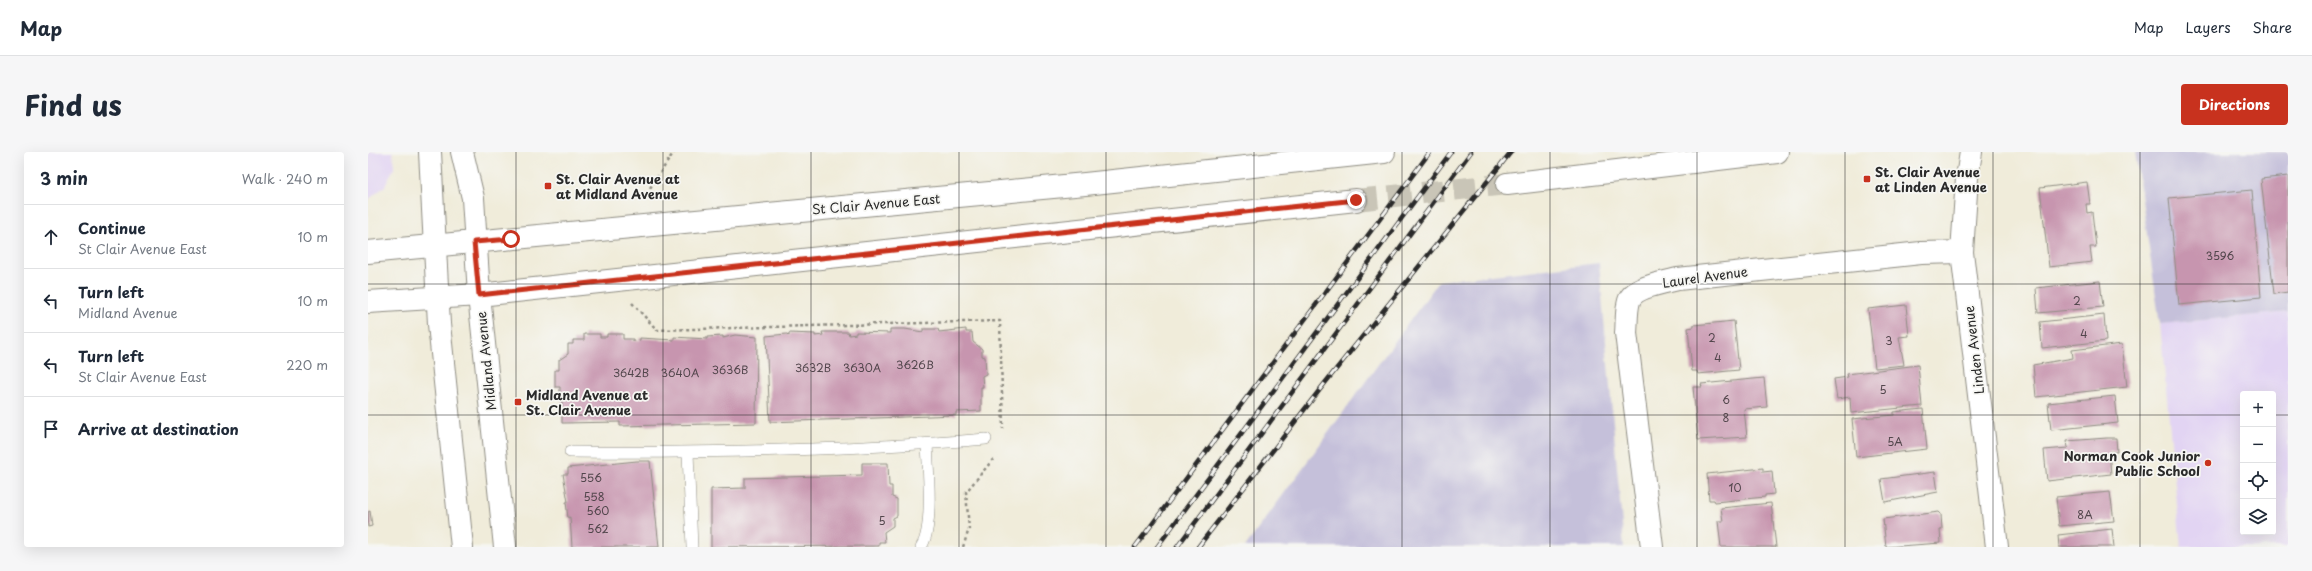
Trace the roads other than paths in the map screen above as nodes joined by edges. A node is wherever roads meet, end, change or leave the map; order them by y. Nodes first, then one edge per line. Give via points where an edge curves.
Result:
1 (430, 152) edge
2 (462, 152) edge
3 (1384, 152) edge
4 (1777, 152) edge
5 (1971, 152) edge
6 (1507, 184) tunnel mouth
7 (1356, 200) tunnel mouth
8 (474, 242) junction
9 (434, 246) junction
10 (368, 252) edge
11 (1962, 252) junction
12 (479, 295) junction
13 (437, 299) junction
14 (368, 302) edge
15 (986, 439) dead end
16 (928, 444) junction
17 (570, 452) dead end
18 (688, 453) junction
19 (462, 547) edge
20 (505, 547) edge
21 (692, 547) edge
22 (921, 547) edge
23 (1652, 547) edge
24 (1996, 547) edge

1 - 9 main road
2 - 8 main road, Midland Avenue via 473,198
3 - 8 main road, St Clair Avenue East via 1085,184
4 - 6 main road
5 - 11 main road, Linden Avenue
7 - 12 main road
8 - 9 main road, St Clair Avenue East
8 - 12 main road, Midland Avenue
9 - 10 main road, St Clair Avenue East
9 - 13 main road
11 - 23 main road, Laurel Avenue via 1921,253 1678,278 1652,285 1634,294 1629,301 1626,333
11 - 24 main road, Linden Avenue
12 - 13 main road
12 - 20 main road, Midland Avenue
13 - 14 main road
13 - 19 main road
15 - 16 lane
16 - 18 lane
16 - 22 lane via 929,516 925,541
17 - 18 lane
18 - 21 lane

